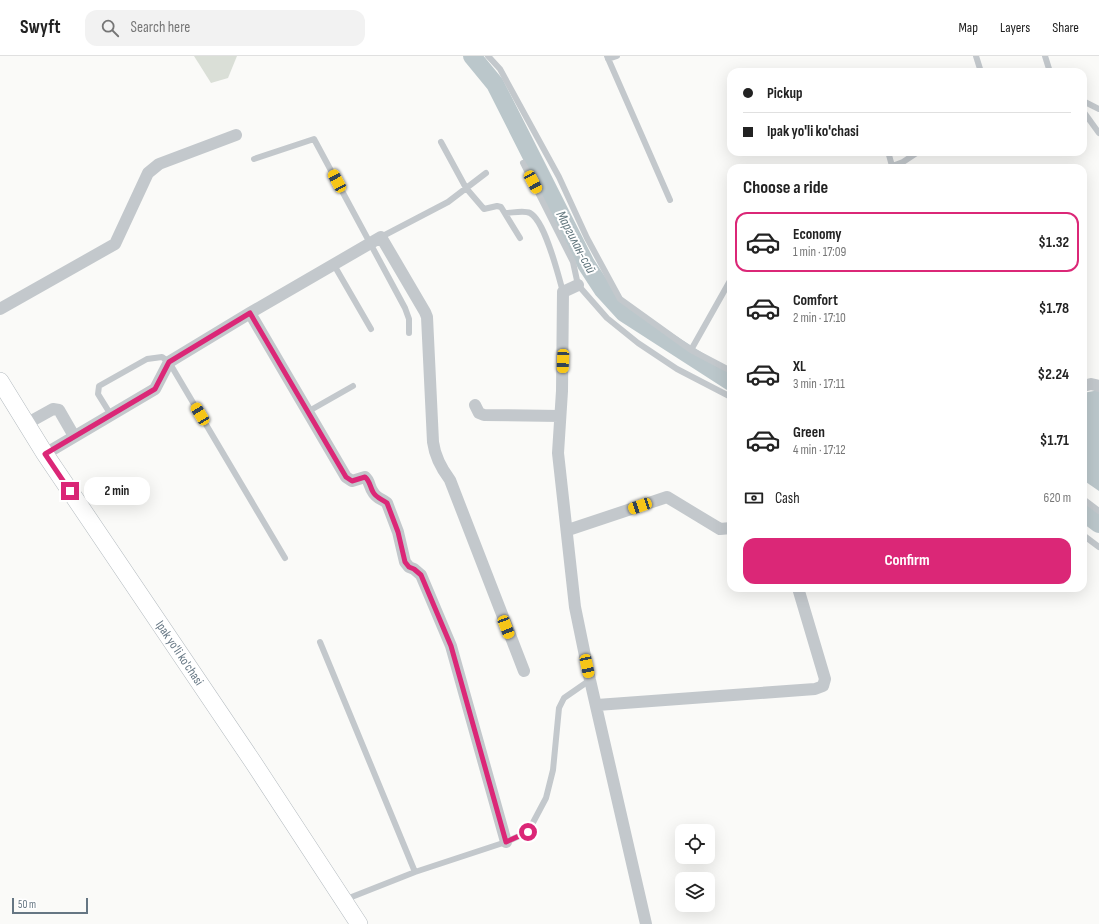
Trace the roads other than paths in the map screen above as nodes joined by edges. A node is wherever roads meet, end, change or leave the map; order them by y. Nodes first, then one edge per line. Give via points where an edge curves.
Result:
1 (488, 56) edge
2 (617, 56) edge
3 (976, 56) edge
4 (1045, 56) edge
5 (607, 57) edge
6 (980, 68) edge
7 (1049, 68) edge
8 (1087, 103) edge
9 (1099, 109) edge
10 (1087, 116) edge
11 (1099, 132) edge
12 (236, 135) dead end
13 (441, 142) dead end
14 (912, 156) edge
15 (254, 159) dead end
16 (523, 163) dead end
17 (897, 164) edge
18 (486, 173) dead end
19 (466, 188) junction
20 (670, 200) dead end
21 (505, 213) junction
22 (520, 238) dead end
23 (376, 240) junction
24 (334, 265) junction
25 (578, 285) junction
26 (727, 286) edge
27 (563, 292) junction
28 (0, 309) edge
29 (250, 313) junction
30 (371, 329) dead end
31 (408, 333) dead end
32 (691, 350) junction
33 (169, 362) junction
34 (727, 369) edge
35 (0, 381) edge
36 (1087, 385) edge
37 (353, 386) dead end
38 (1099, 386) edge
39 (727, 395) edge
40 (475, 405) dead end
41 (309, 411) junction
42 (111, 414) junction
43 (560, 416) junction
44 (26, 424) junction
45 (74, 436) junction
46 (45, 454) junction
47 (1087, 502) edge
48 (1099, 511) edge
49 (727, 528) edge
50 (568, 530) junction
51 (1087, 538) edge
52 (1099, 547) edge
53 (285, 558) dead end
54 (799, 592) edge
55 (320, 642) dead end
56 (524, 671) dead end
57 (590, 680) junction
58 (597, 705) junction
59 (506, 842) junction
60 (415, 872) junction
61 (344, 900) junction
62 (359, 924) edge
63 (646, 924) edge

1 - 32 lane via 500,69 559,177 587,238 620,299
2 - 5 lane
3 - 6 lane
4 - 7 lane
5 - 20 lane
8 - 9 lane
10 - 11 lane
12 - 28 street via 159,164 148,174 115,244
13 - 19 lane
14 - 17 lane
15 - 23 lane via 314,139
16 - 25 lane via 573,262
18 - 19 lane
19 - 21 lane via 484,209 497,206
19 - 23 lane via 448,202
21 - 22 lane
21 - 27 lane via 528,212 537,218 550,248
23 - 24 street
23 - 31 lane via 409,319
23 - 56 street via 427,317 435,453 450,480
24 - 29 street
24 - 30 lane
25 - 27 street
25 - 39 lane via 607,318 638,344 677,369
26 - 32 lane
27 - 43 street
29 - 33 street
29 - 41 street
32 - 34 lane
33 - 42 street via 155,389
33 - 42 lane via 162,357 147,359 99,386 98,394
33 - 53 lane
35 - 44 main road, Ipak yo'li ko'chasi
36 - 38 street
37 - 41 lane
40 - 43 street via 479,413 484,415
41 - 59 street via 346,477 352,481 365,477 373,493 387,503 398,532 405,562 421,575 451,646
42 - 45 street
43 - 50 street via 558,453
44 - 45 street via 53,409 58,410
44 - 46 main road, Ipak yo'li ko'chasi
45 - 46 street
46 - 61 main road, Ipak yo'li ko'chasi
47 - 48 lane
49 - 50 street via 720,529 667,497
50 - 57 street via 575,607
51 - 52 lane
54 - 58 street via 825,679 823,686 815,690
55 - 60 lane
57 - 58 street
57 - 59 lane via 564,698 559,708 553,770 546,798 528,832
58 - 63 street
59 - 60 lane
60 - 61 lane
61 - 62 main road, Ipak yo'li ko'chasi

